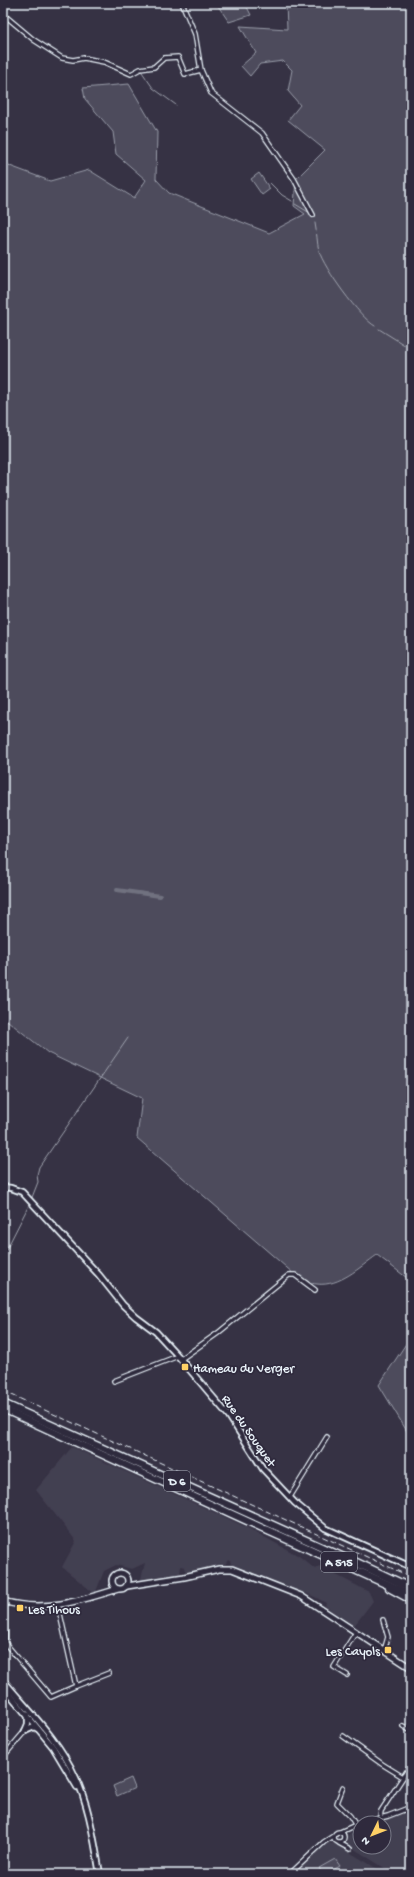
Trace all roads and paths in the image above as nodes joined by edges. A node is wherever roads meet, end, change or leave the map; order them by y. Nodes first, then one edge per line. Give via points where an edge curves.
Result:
1 (182, 3) edge
2 (3, 14) edge
3 (201, 70) junction
4 (314, 215) dead end
5 (3, 1188) edge
6 (315, 1290) dead end
7 (180, 1358) junction
8 (114, 1380) dead end
9 (3, 1402) edge
10 (3, 1409) edge
11 (327, 1437) dead end
12 (290, 1497) junction
13 (267, 1530) junction
14 (351, 1560) junction
15 (411, 1568) edge
16 (128, 1584) junction
17 (411, 1584) edge
18 (116, 1587) junction
19 (411, 1588) edge
20 (411, 1595) edge
21 (411, 1600) edge
22 (4, 1601) edge
23 (58, 1605) junction
24 (383, 1620) dead end
25 (356, 1632) junction
26 (4, 1634) edge
27 (384, 1650) junction
28 (411, 1668) edge
29 (109, 1673) dead end
30 (347, 1675) dead end
31 (3, 1680) edge
32 (3, 1686) edge
33 (76, 1686) junction
34 (28, 1715) junction
35 (34, 1722) junction
36 (28, 1724) junction
37 (403, 1726) dead end
38 (411, 1730) edge
39 (25, 1731) junction
40 (43, 1731) junction
41 (344, 1736) dead end
42 (3, 1757) edge
43 (411, 1765) edge
44 (403, 1777) junction
45 (343, 1787) dead end
46 (411, 1807) edge
47 (380, 1815) edge
48 (388, 1815) edge
49 (352, 1820) edge
50 (352, 1826) edge
51 (352, 1828) edge
52 (340, 1832) junction
53 (335, 1835) junction
54 (344, 1838) junction
55 (324, 1842) junction
56 (338, 1842) junction
57 (100, 1874) edge
58 (290, 1874) edge

1 - 3 street via 195,34
2 - 3 street via 34,40 62,58 84,58 104,62 131,74 154,67 164,58 178,57 185,74
3 - 4 street via 207,86 217,99 255,127 267,140 294,179
5 - 7 street, Rue du Souquet via 22,1192 99,1275 123,1305 156,1332
6 - 7 street via 295,1275 289,1275 218,1333
7 - 8 street
7 - 12 street, Rue du Souquet via 229,1416 263,1469
9 - 14 highway, D 6
10 - 13 highway, D 6
11 - 12 street
12 - 15 street, Rue du Souquet via 325,1528
13 - 20 highway, A 515
13 - 21 highway
14 - 17 highway via 379,1569
14 - 19 highway, A 515
16 - 18 main road via 123,1589
16 - 18 main road via 125,1574 117,1574 113,1577
16 - 25 main road via 135,1586 219,1569 232,1569 301,1596
18 - 23 main road via 110,1591
22 - 23 main road via 34,1606
22 - 26 street
23 - 33 street
24 - 27 street via 388,1637
25 - 27 main road
25 - 30 street via 334,1667
26 - 33 street via 5,1643 51,1697
27 - 28 main road
29 - 33 street
31 - 40 street
32 - 34 street
34 - 35 street
34 - 36 street
35 - 36 street
35 - 40 street
36 - 39 street
37 - 38 street
39 - 40 street via 34,1727
39 - 42 street
40 - 57 street via 72,1777 91,1825
41 - 44 street
43 - 44 street
44 - 47 street
45 - 49 street via 337,1803
46 - 48 street
50 - 52 street
51 - 54 street
52 - 53 street
52 - 54 street
53 - 55 street
53 - 56 street via 334,1839
54 - 56 street
54 - 56 street via 350,1849
55 - 56 street
55 - 58 street

